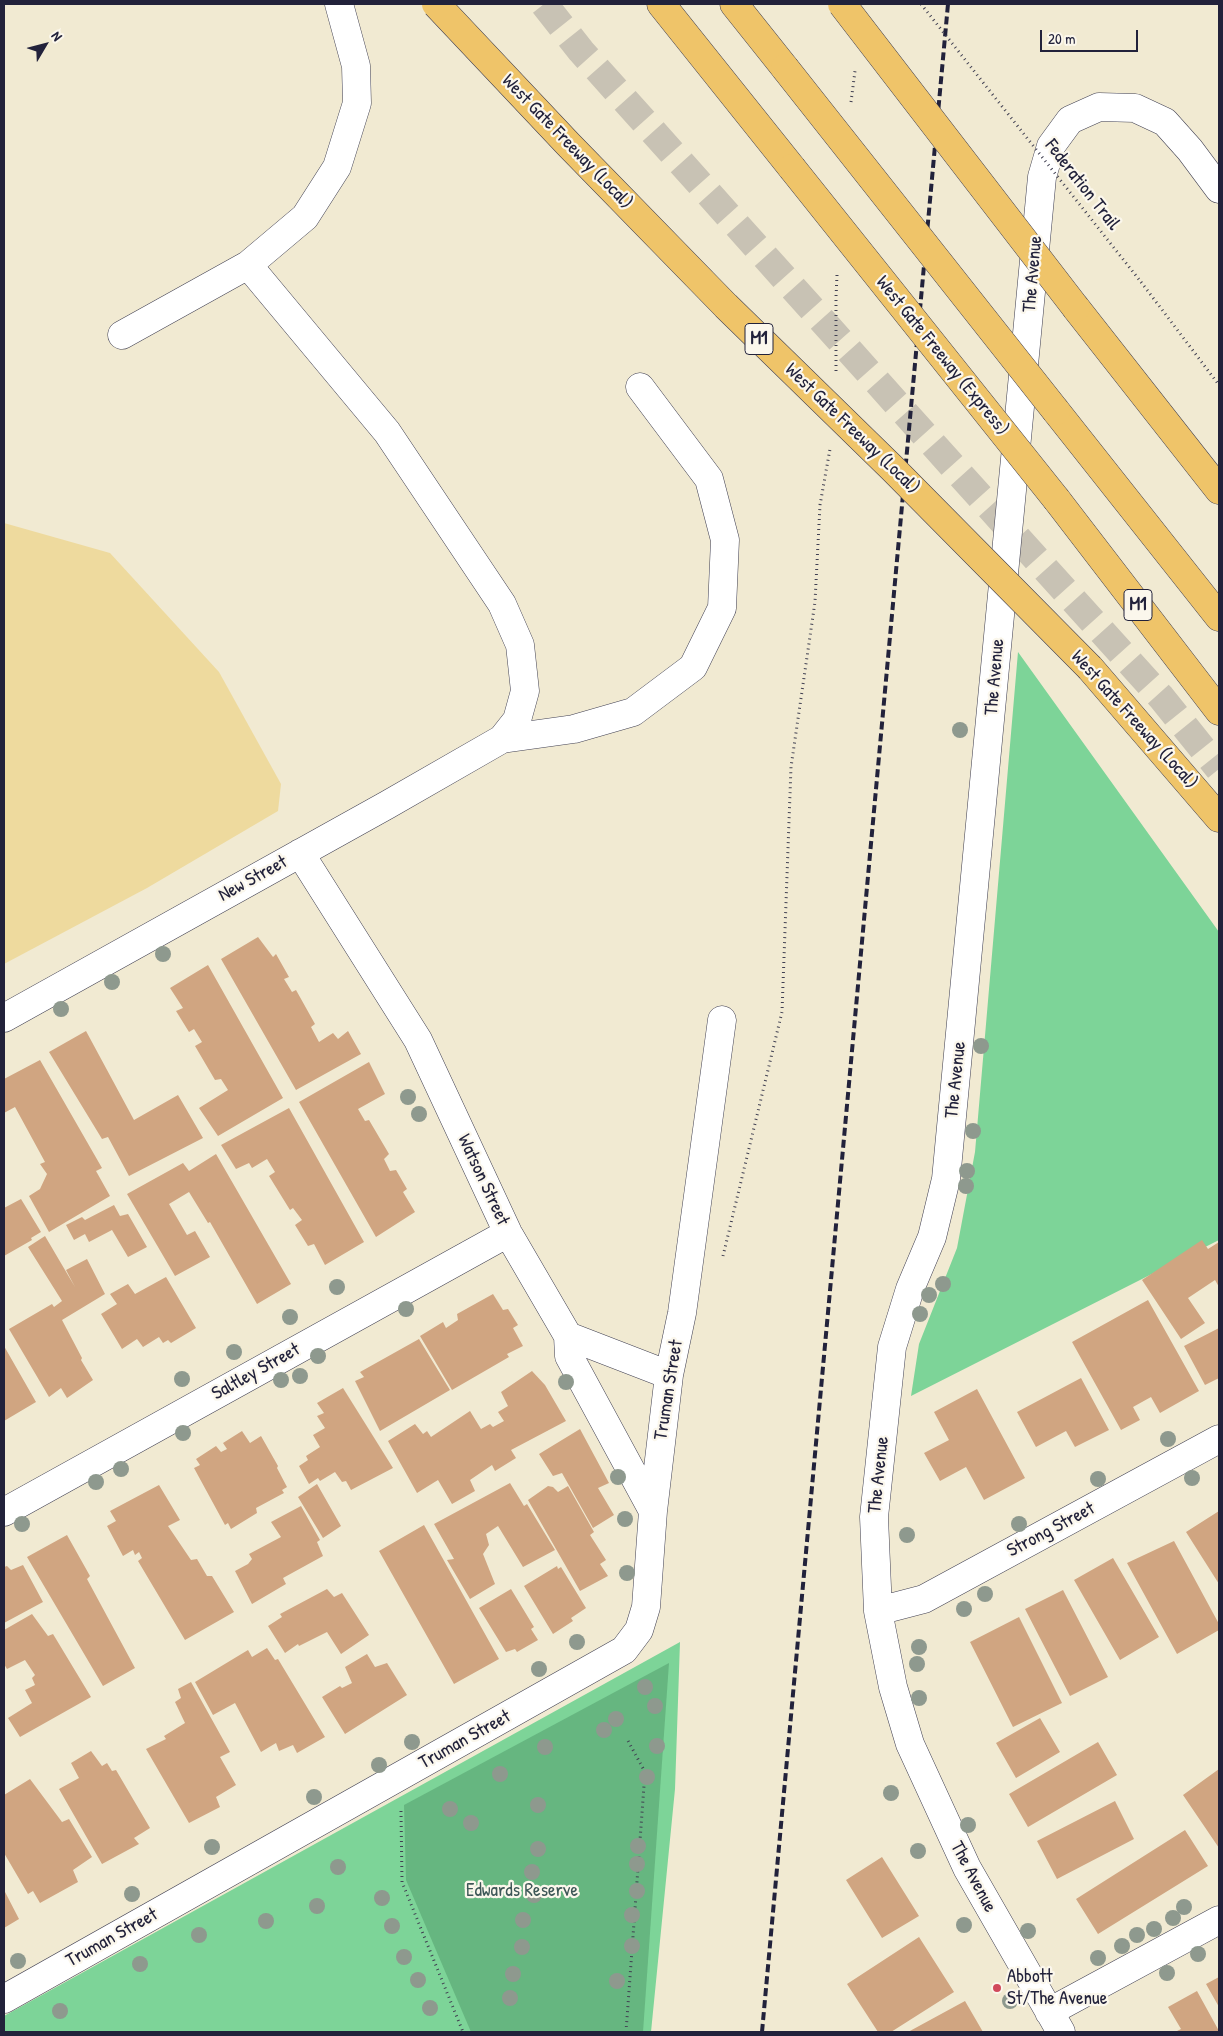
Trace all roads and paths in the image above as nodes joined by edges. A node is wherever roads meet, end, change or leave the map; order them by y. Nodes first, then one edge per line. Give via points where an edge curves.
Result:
1 (338, 4) edge
2 (436, 4) edge
3 (661, 4) edge
4 (734, 4) edge
5 (842, 4) edge
6 (921, 4) edge
7 (855, 70) dead end
8 (851, 109) dead end
9 (1219, 189) edge
10 (248, 265) junction
11 (838, 268) dead end
12 (122, 335) dead end
13 (837, 380) dead end
14 (1219, 385) edge
15 (640, 387) dead end
16 (830, 447) dead end
17 (1219, 490) edge
18 (1219, 617) edge
19 (1219, 711) edge
20 (502, 739) junction
21 (1219, 818) edge
22 (300, 853) junction
23 (4, 1018) edge
24 (722, 1020) dead end
25 (508, 1233) junction
26 (721, 1262) dead end
27 (568, 1336) junction
28 (669, 1376) junction
29 (1219, 1439) edge
30 (653, 1511) junction
31 (4, 1512) edge
32 (878, 1611) junction
33 (627, 1739) dead end
34 (400, 1806) dead end
35 (1219, 1920) edge
36 (4, 1999) edge
37 (1055, 2022) edge
38 (463, 2032) edge
39 (626, 2032) edge

1 - 10 street via 356,66 357,103 337,167 305,217
2 - 21 highway, West Gate Freeway (Local) / M1, bridge via 726,306 1090,668
3 - 19 highway, West Gate Freeway (Express) / M1, bridge via 1057,500
4 - 18 highway, bridge
5 - 17 highway, bridge
6 - 14 path, Federation Trail, bridge
7 - 8 path
9 - 32 street, The Avenue via 1165,122 1135,108 1099,107 1070,120 1051,146 1042,177 946,1179 932,1237 910,1289 892,1347 874,1517
10 - 12 street
10 - 20 street via 387,432 502,604 520,645 525,691 517,720
11 - 13 path
15 - 20 street via 708,479 725,540 722,608 693,667 633,712 574,729
16 - 26 path via 820,505 815,602 791,767 782,1012
20 - 22 street, New Street
22 - 23 street, New Street
22 - 25 street, Watson Street via 418,1040
24 - 28 street, Truman Street via 682,1313
25 - 27 street, Watson Street
25 - 31 street, Saltley Street
27 - 28 street
27 - 30 street, Watson Street via 568,1356
28 - 30 street, Truman Street
29 - 32 street, Strong Street via 924,1599
30 - 36 street, Truman Street via 646,1607 639,1630 624,1650
32 - 37 street, The Avenue via 910,1744 967,1868
33 - 39 path via 645,1772
34 - 38 path via 402,1882
35 - 37 street

